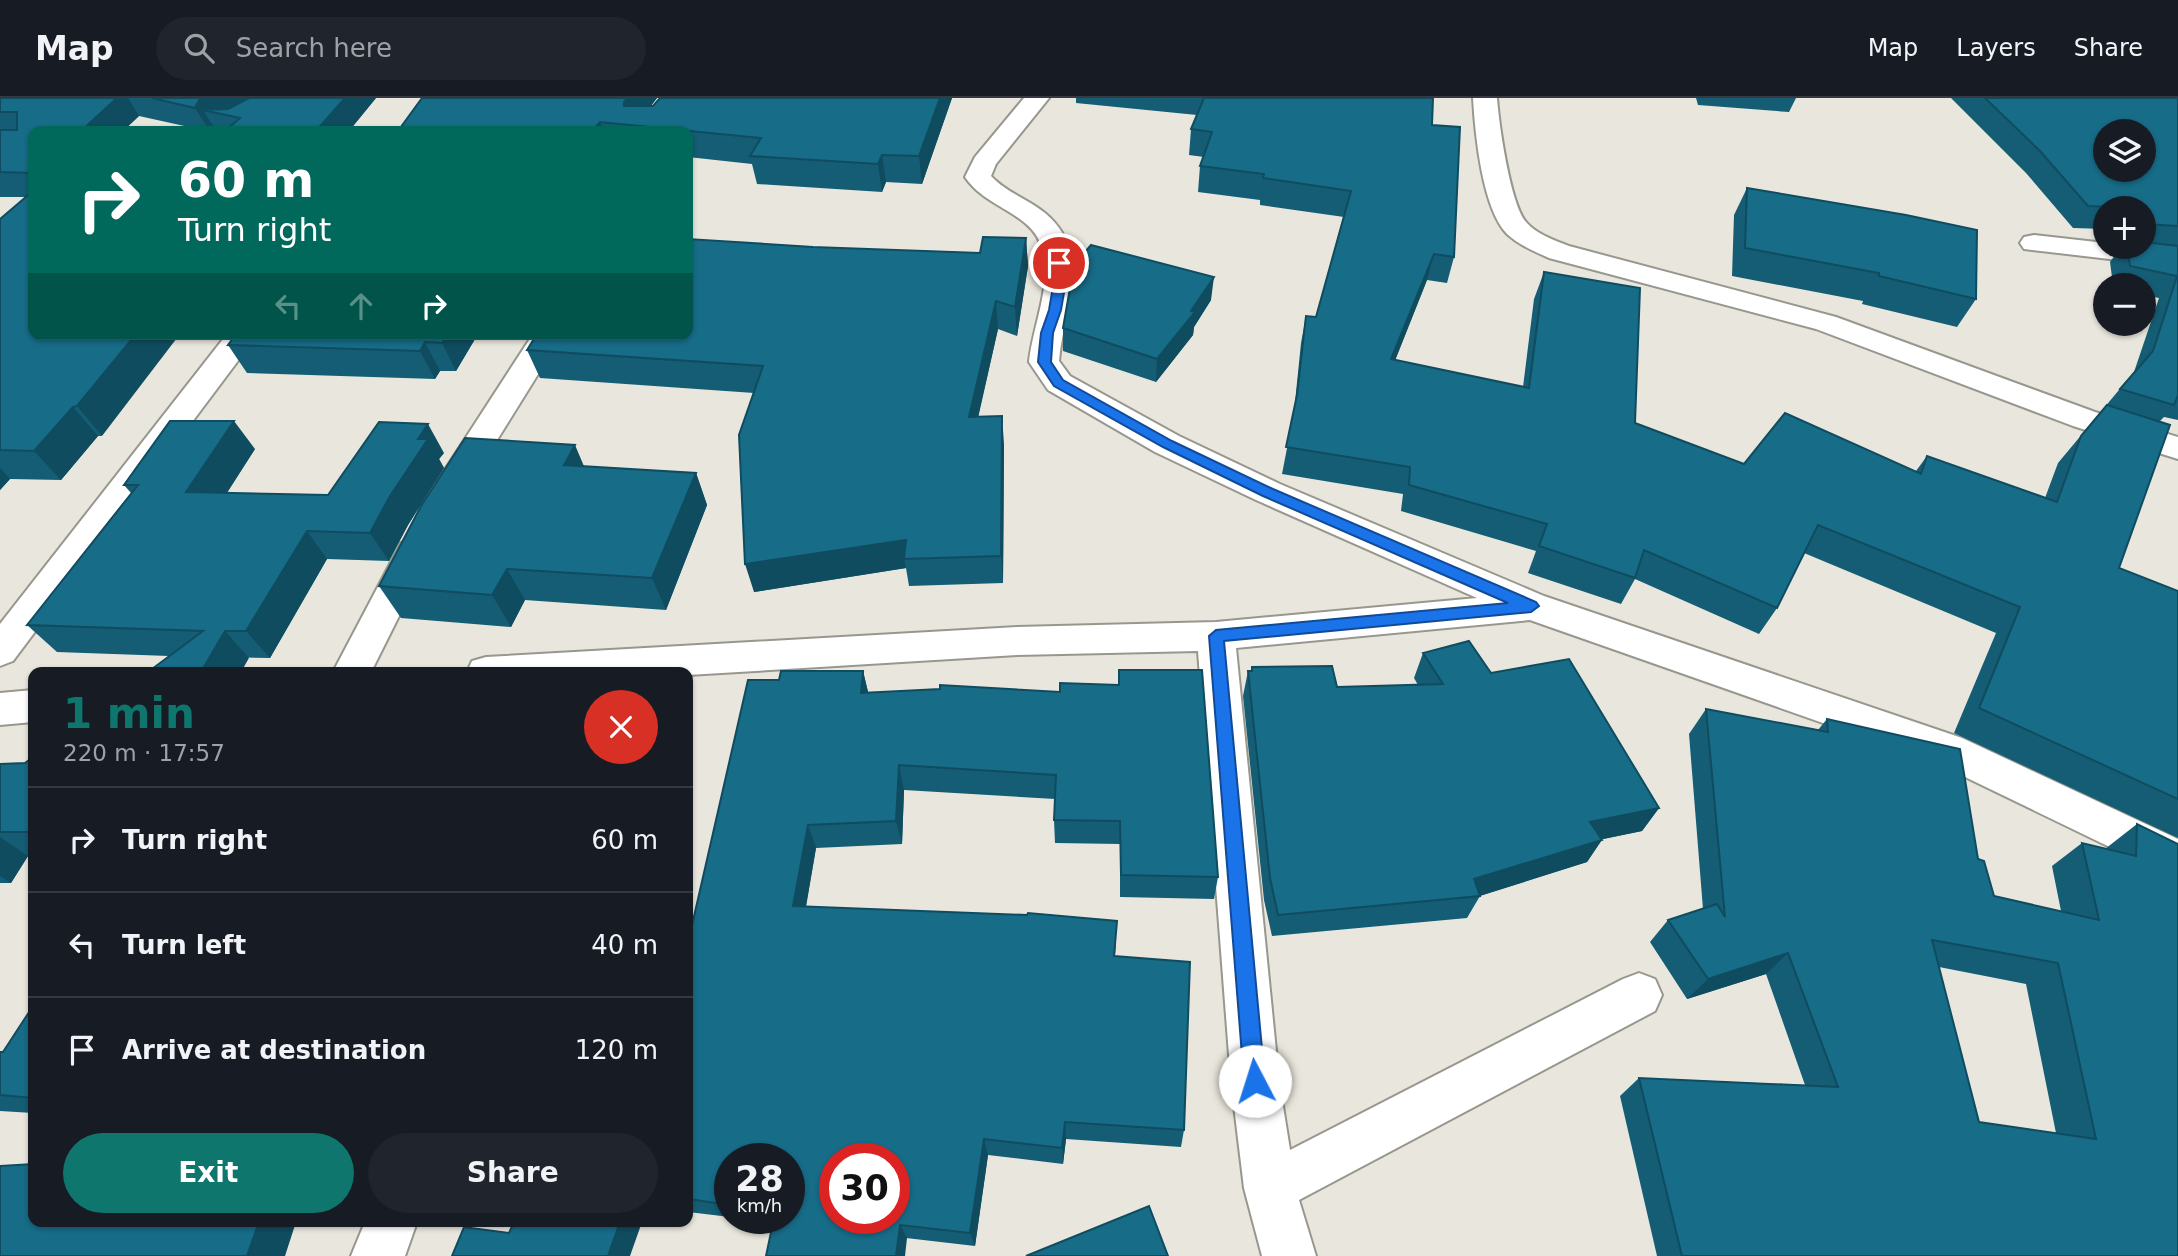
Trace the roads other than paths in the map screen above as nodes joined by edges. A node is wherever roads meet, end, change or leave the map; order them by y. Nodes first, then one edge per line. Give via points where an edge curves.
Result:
1 (1037, 98) edge
2 (1485, 98) edge
3 (2034, 243) dead end
4 (2178, 259) edge
5 (238, 340) edge
6 (544, 340) edge
7 (2178, 448) edge
8 (1531, 606) junction
9 (1216, 636) junction
10 (0, 651) edge
11 (355, 667) edge
12 (631, 667) edge
13 (28, 706) edge
14 (0, 709) edge
15 (2178, 861) edge
16 (1639, 995) dead end
17 (1270, 1188) junction
18 (389, 1227) edge
19 (378, 1256) edge
20 (1289, 1256) edge

1 - 8 street via 984,162 978,177 987,190 1037,218 1057,245 1060,281 1044,362 1059,383 1167,444 1255,486
2 - 7 street via 1485,121 1510,222 1528,238 1559,252 1826,323 2084,419
3 - 4 street
5 - 10 street
6 - 11 street via 434,515
8 - 9 street
8 - 15 street via 1948,750
9 - 12 street via 1017,641
9 - 17 street via 1255,1081
13 - 14 street
16 - 17 street
17 - 20 street
18 - 19 street

